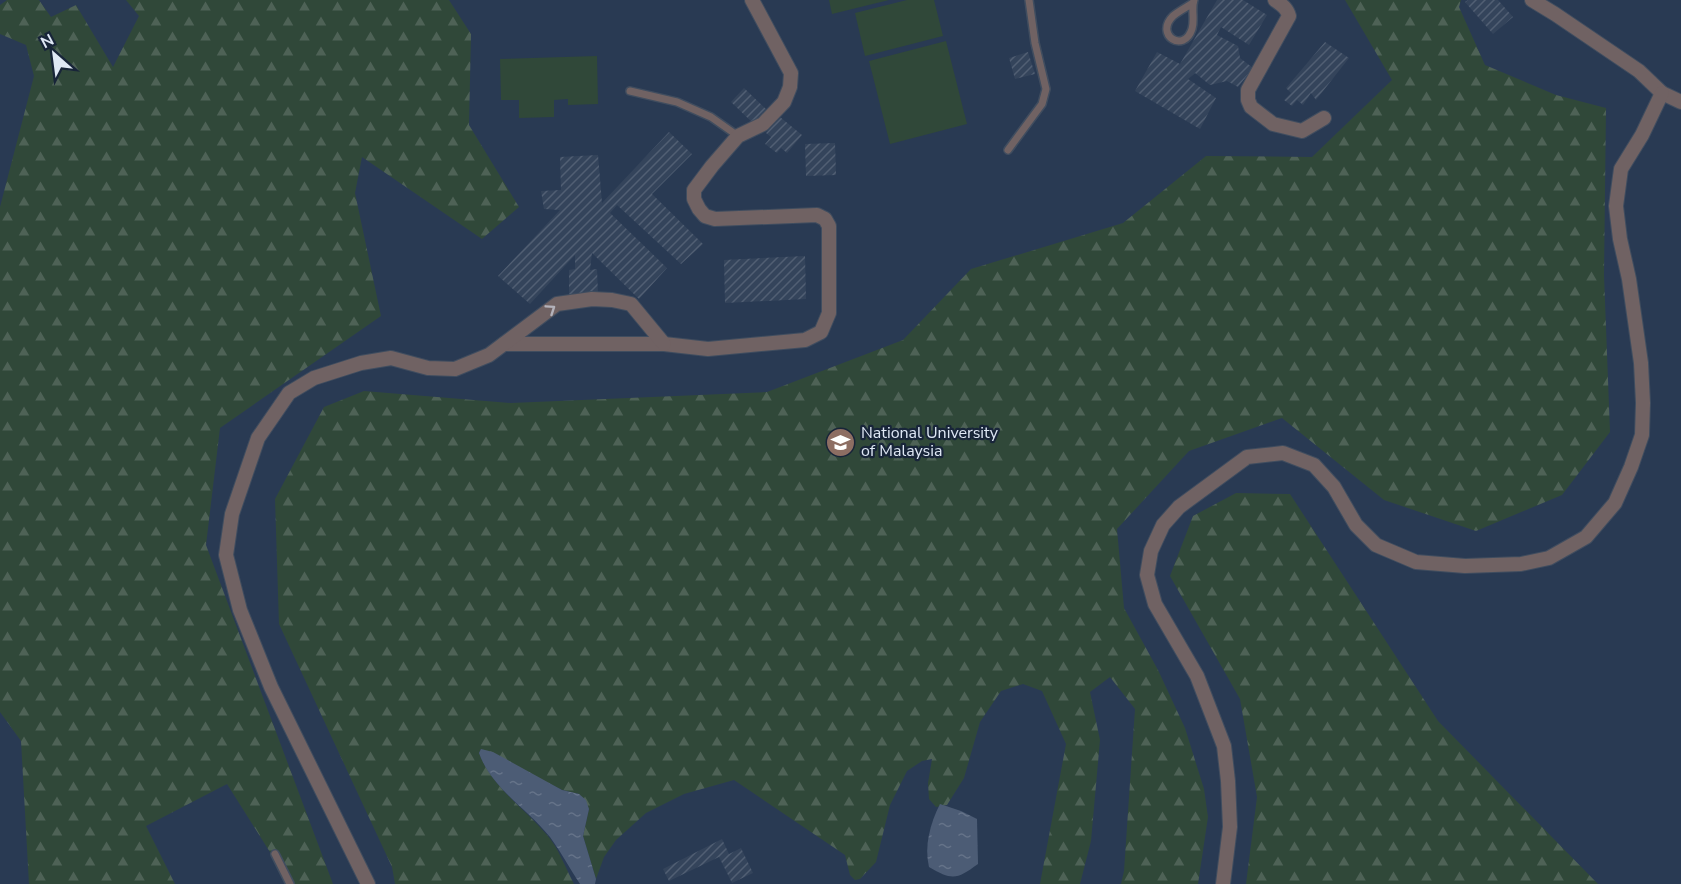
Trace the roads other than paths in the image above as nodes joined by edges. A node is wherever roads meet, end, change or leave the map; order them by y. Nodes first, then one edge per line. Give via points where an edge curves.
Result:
1 (752, 0) edge
2 (1029, 0) edge
3 (1275, 0) edge
4 (1532, 0) edge
5 (1194, 2) edge
6 (630, 91) dead end
7 (1662, 93) junction
8 (1681, 102) edge
9 (1324, 118) dead end
10 (738, 136) junction
11 (1008, 150) dead end
12 (504, 344) junction
13 (664, 344) junction
14 (275, 854) dead end
15 (290, 884) edge
16 (368, 884) edge
17 (1223, 884) edge

1 - 10 street via 791,73 790,87 784,102 763,124
2 - 11 lane via 1046,89 1042,104
3 - 9 street via 1288,10 1289,16 1248,90 1248,100 1273,124 1302,131
4 - 7 street via 1640,71
5 - 5 lane via 1168,24 1173,41 1184,39 1192,30
6 - 10 lane via 677,102 711,117
7 - 8 street
7 - 17 street via 1621,169 1616,206 1641,363 1642,435 1615,503 1586,537 1549,558 1521,564 1465,566 1416,562 1376,545 1356,525 1334,487 1314,465 1283,453 1247,458 1179,507 1163,525 1151,550 1147,575 1155,604 1197,676 1224,746 1230,827
10 - 13 street via 694,190 699,209 714,219 817,215 825,219 829,226 829,313 821,332 805,340 708,349
12 - 13 street
12 -> 13 street via 558,303 592,299 631,304
12 - 16 street via 455,369 428,368 391,358 314,378 289,393 258,438 232,514 226,555 240,610 271,687
14 - 15 lane

